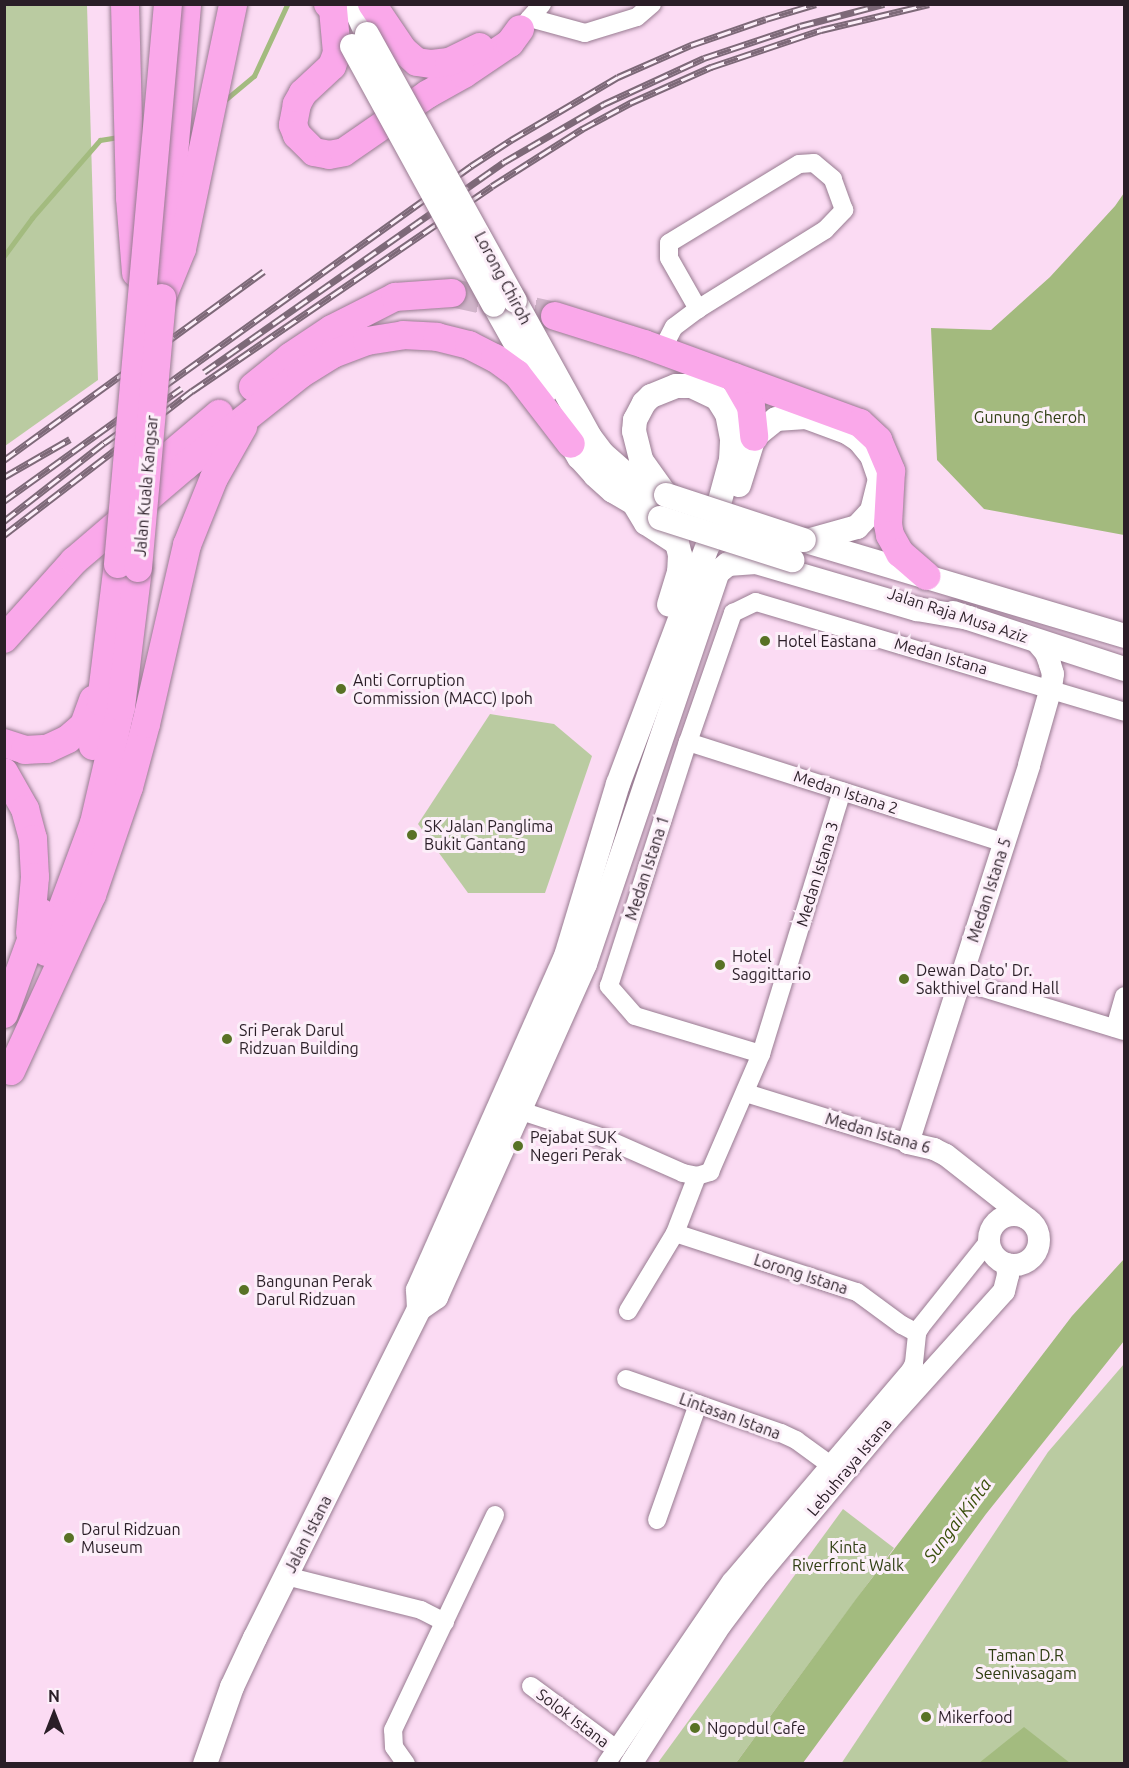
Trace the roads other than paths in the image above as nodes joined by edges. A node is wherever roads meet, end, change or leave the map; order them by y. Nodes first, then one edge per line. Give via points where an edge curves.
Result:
1 (125, 4) edge
2 (168, 4) edge
3 (187, 4) edge
4 (372, 4) edge
5 (652, 4) edge
6 (336, 6) edge
7 (234, 10) edge
8 (531, 17) edge
9 (452, 293) tunnel mouth
10 (162, 298) junction
11 (505, 303) junction
12 (698, 309) junction
13 (555, 316) tunnel mouth
14 (140, 320) junction
15 (661, 351) junction
16 (734, 377) junction
17 (251, 413) junction
18 (754, 436) junction
19 (571, 444) junction
20 (635, 505) junction
21 (663, 506) junction
22 (801, 547) junction
23 (128, 566) junction
24 (926, 576) junction
25 (756, 602) joint
26 (4, 615) edge
27 (969, 618) junction
28 (1125, 636) edge
29 (110, 637) junction
30 (4, 639) edge
31 (1035, 640) junction
32 (1125, 669) edge
33 (1051, 688) junction
34 (1125, 712) edge
35 (688, 742) junction
36 (4, 743) edge
37 (4, 772) edge
38 (618, 784) junction
39 (842, 791) junction
40 (1004, 843) junction
41 (593, 944) junction
42 (37, 950) junction
43 (960, 981) junction
44 (1125, 996) edge
45 (4, 1014) edge
46 (1120, 1029) edge
47 (761, 1054) junction
48 (8, 1081) edge
49 (746, 1093) junction
50 (511, 1107) junction
51 (908, 1143) junction
52 (697, 1176) junction
53 (1026, 1218) junction
54 (675, 1233) junction
55 (991, 1233) junction
56 (1031, 1259) junction
57 (1007, 1264) junction
58 (628, 1311) dead end
59 (973, 1325) junction
60 (917, 1333) junction
61 (626, 1379) dead end
62 (698, 1404) junction
63 (829, 1464) junction
64 (495, 1515) dead end
65 (657, 1520) dead end
66 (286, 1576) junction
67 (445, 1622) junction
68 (531, 1686) dead end
69 (617, 1759) edge
70 (205, 1764) edge
71 (406, 1764) edge

1 - 14 highway, bridge via 130,198
2 - 14 highway, Jalan Kuala Kangsar, bridge
3 - 10 highway, Jalan Kuala Kangsar
4 - 8 highway via 403,50 417,62 432,64 449,62
5 - 8 street via 638,17 585,33
6 - 8 highway via 337,53 332,66 303,93 293,125 314,152 329,154 344,152 428,94 465,74 510,43
6 - 11 main road, Lorong Chiroh, bridge via 360,40
7 - 10 highway via 182,249
9 - 26 highway via 395,297 332,329 290,357 168,455 45,567
10 - 23 highway, Jalan Kuala Kangsar, bridge
11 - 19 main road, Lorong Chiroh
11 - 21 main road, Lorong Chiroh via 603,454
12 - 12 street via 669,258 669,243 799,164 814,163 833,179 844,210 825,230
12 - 15 street via 674,327
13 - 15 highway
14 - 23 highway, Jalan Kuala Kangsar, bridge
15 - 16 highway
16 - 18 highway via 751,406
16 - 24 highway via 847,416 871,431 885,452 891,471 890,535 900,553
17 - 19 highway via 333,354 367,341 403,335 437,337 495,357 517,374
17 - 30 highway via 74,561
17 - 48 highway via 214,478 187,546 129,787 92,895
18 - 22 main road via 776,419 806,417 847,432 872,456 880,479 872,511 857,527
18 - 41 main road via 718,553 706,577 620,831
19 - 20 main road, Lorong Chiroh via 595,475
20 - 21 main road
20 - 38 main road via 646,523 676,543 679,572
21 - 22 main road, bridge
21 - 38 main road via 641,460 635,420 651,396 676,386 691,386 717,398 727,414 731,460 708,545
22 - 24 main road, Jalan Raja Musa Aziz
22 - 27 main road, Jalan Raja Musa Aziz
23 - 29 highway, Jalan Kuala Kangsar
23 - 42 highway, Jalan Kuala Kangsar via 121,707 94,823
24 - 28 main road, Jalan Raja Musa Aziz
25 - 33 street, Medan Istana
25 - 35 street, Medan Istana 1 via 733,614
27 - 31 main road, Jalan Raja Musa Aziz
27 - 41 main road via 917,609 756,562 728,564 717,573
29 - 36 highway via 84,725 68,739 47,749 25,750
29 - 42 highway, Jalan Kuala Kangsar via 101,702 75,816
31 - 32 main road, Jalan Raja Musa Aziz
31 - 33 street, Medan Istana 5 via 1050,664
33 - 34 street, Medan Istana
33 - 40 street, Medan Istana 5
35 - 39 street, Medan Istana 2
35 - 47 street, Medan Istana 1 via 609,986 635,1016
37 - 42 highway via 25,809 33,838
38 - 50 main road via 566,956
39 - 40 street, Medan Istana 2
39 - 47 street, Medan Istana 3
40 - 43 street, Medan Istana 5
41 - 50 main road
42 - 45 highway
42 - 48 highway
43 - 46 street
43 - 51 street, Medan Istana 5
44 - 46 street
47 - 49 street, Medan Istana 3
49 - 51 street, Medan Istana 6
49 - 52 street, Medan Istana 3 via 714,1166 704,1176
50 - 52 street via 604,1138
50 - 66 main road, Jalan Istana via 418,1290 419,1309
51 - 53 street, Medan Istana 6 via 946,1155
51 - 55 street via 981,1197 988,1207
52 - 54 street
53 - 55 street via 1005,1216
53 - 56 street via 1039,1237
54 - 58 street
54 - 60 street, Lorong Istana via 857,1292
55 - 57 street via 994,1256
55 - 60 street
56 - 57 street
56 - 59 street, Lebuhraya Istana via 1013,1291
57 - 59 street, Lebuhraya Istana via 1004,1291
59 - 69 street, Lebuhraya Istana via 755,1579
60 - 63 street via 910,1371
61 - 62 street, Lintasan Istana
62 - 63 street, Lintasan Istana via 788,1436
62 - 65 street
63 - 69 street via 716,1601
64 - 67 street
66 - 67 street via 421,1610
66 - 70 main road, Jalan Istana via 232,1687
67 - 71 street via 392,1738
68 - 69 street, Solok Istana

